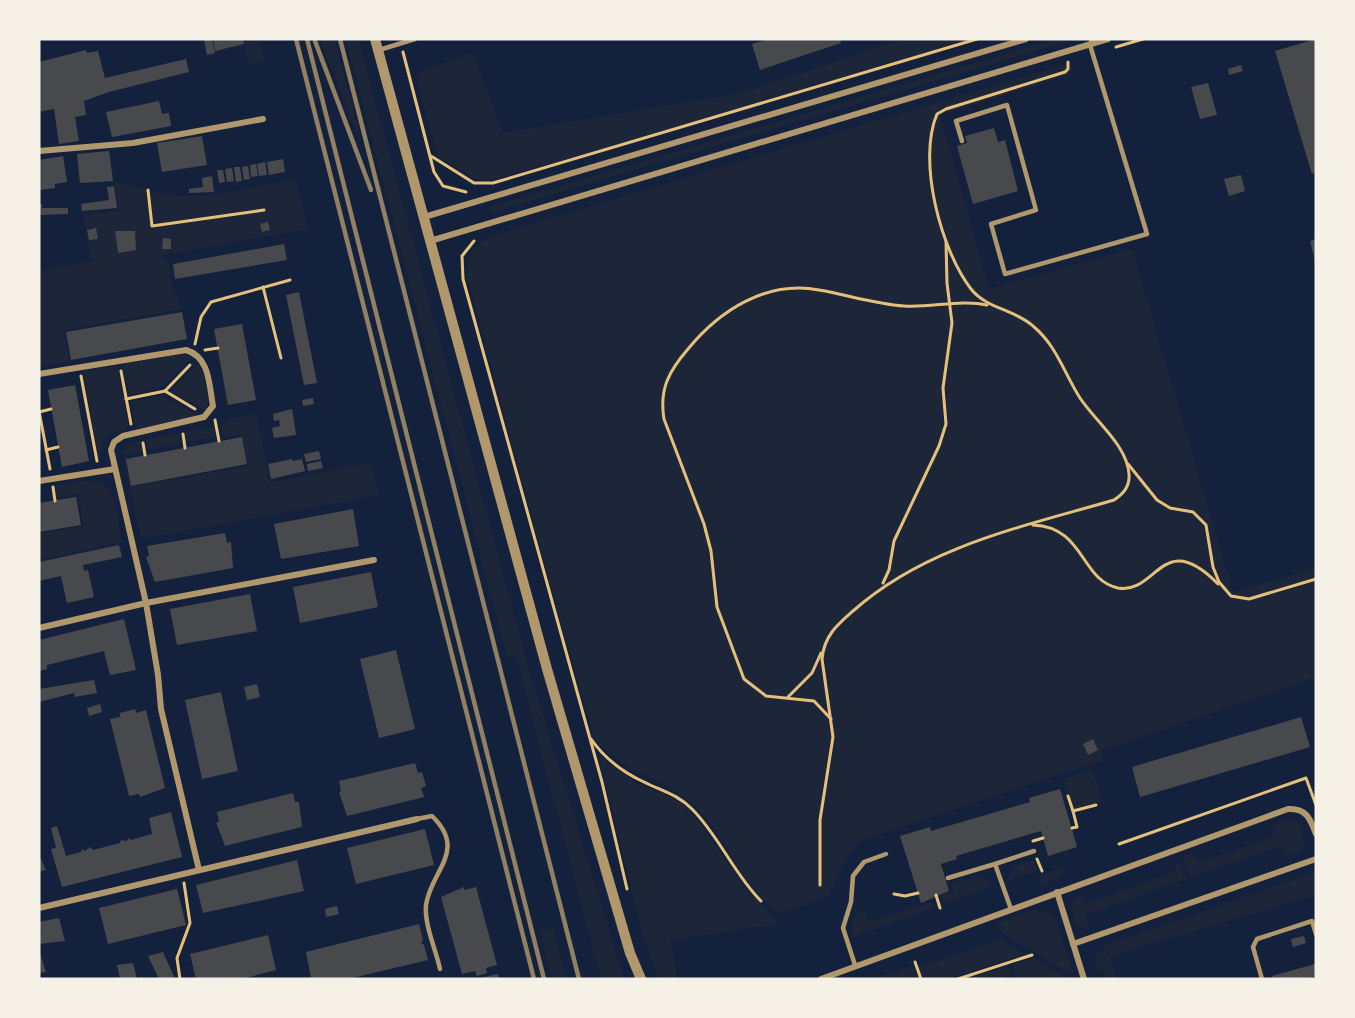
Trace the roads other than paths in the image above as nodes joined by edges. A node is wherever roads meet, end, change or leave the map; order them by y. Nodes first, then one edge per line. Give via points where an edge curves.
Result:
1 (414, 39) edge
2 (1026, 39) edge
3 (1108, 39) edge
4 (1091, 42) edge
5 (377, 45) edge
6 (263, 119) dead end
7 (962, 141) dead end
8 (39, 151) edge
9 (424, 217) junction
10 (430, 241) junction
11 (39, 374) edge
12 (115, 469) junction
13 (39, 481) edge
14 (374, 560) dead end
15 (146, 603) junction
16 (39, 628) edge
17 (417, 819) joint
18 (1316, 834) edge
19 (1034, 851) dead end
20 (886, 854) dead end
21 (1316, 859) edge
22 (995, 864) junction
23 (199, 870) junction
24 (948, 878) dead end
25 (1057, 892) junction
26 (39, 908) edge
27 (1011, 909) junction
28 (1314, 920) edge
29 (1316, 934) edge
30 (1073, 944) junction
31 (630, 952) junction
32 (855, 965) junction
33 (440, 969) dead end
34 (633, 979) edge
35 (641, 979) edge
36 (821, 979) edge
37 (1084, 979) edge
38 (1262, 979) edge

1 - 5 lane
2 - 9 street
3 - 4 street
4 - 7 lane via 1147,234 1005,274 991,224 1036,210 1007,105 956,121
4 - 10 street
5 - 9 street
6 - 8 street via 133,143
9 - 10 street
10 - 31 street via 547,669
11 - 12 street via 186,350 196,354 206,368 213,406 206,415 114,442 111,450
12 - 13 street
12 - 15 street
14 - 15 street
15 - 16 street
15 - 23 street via 160,709
17 - 23 street
17 - 33 lane via 432,816 448,846 447,858 426,902
18 - 25 street via 1308,815 1288,809
19 - 22 lane
20 - 32 lane via 864,862 853,876 843,928
21 - 30 street
22 - 24 lane
22 - 27 lane
23 - 26 street
25 - 27 street
25 - 30 street
27 - 32 street
28 - 29 lane
28 - 38 lane via 1257,939 1253,951
30 - 37 street
31 - 34 street
31 - 35 street
32 - 36 street

